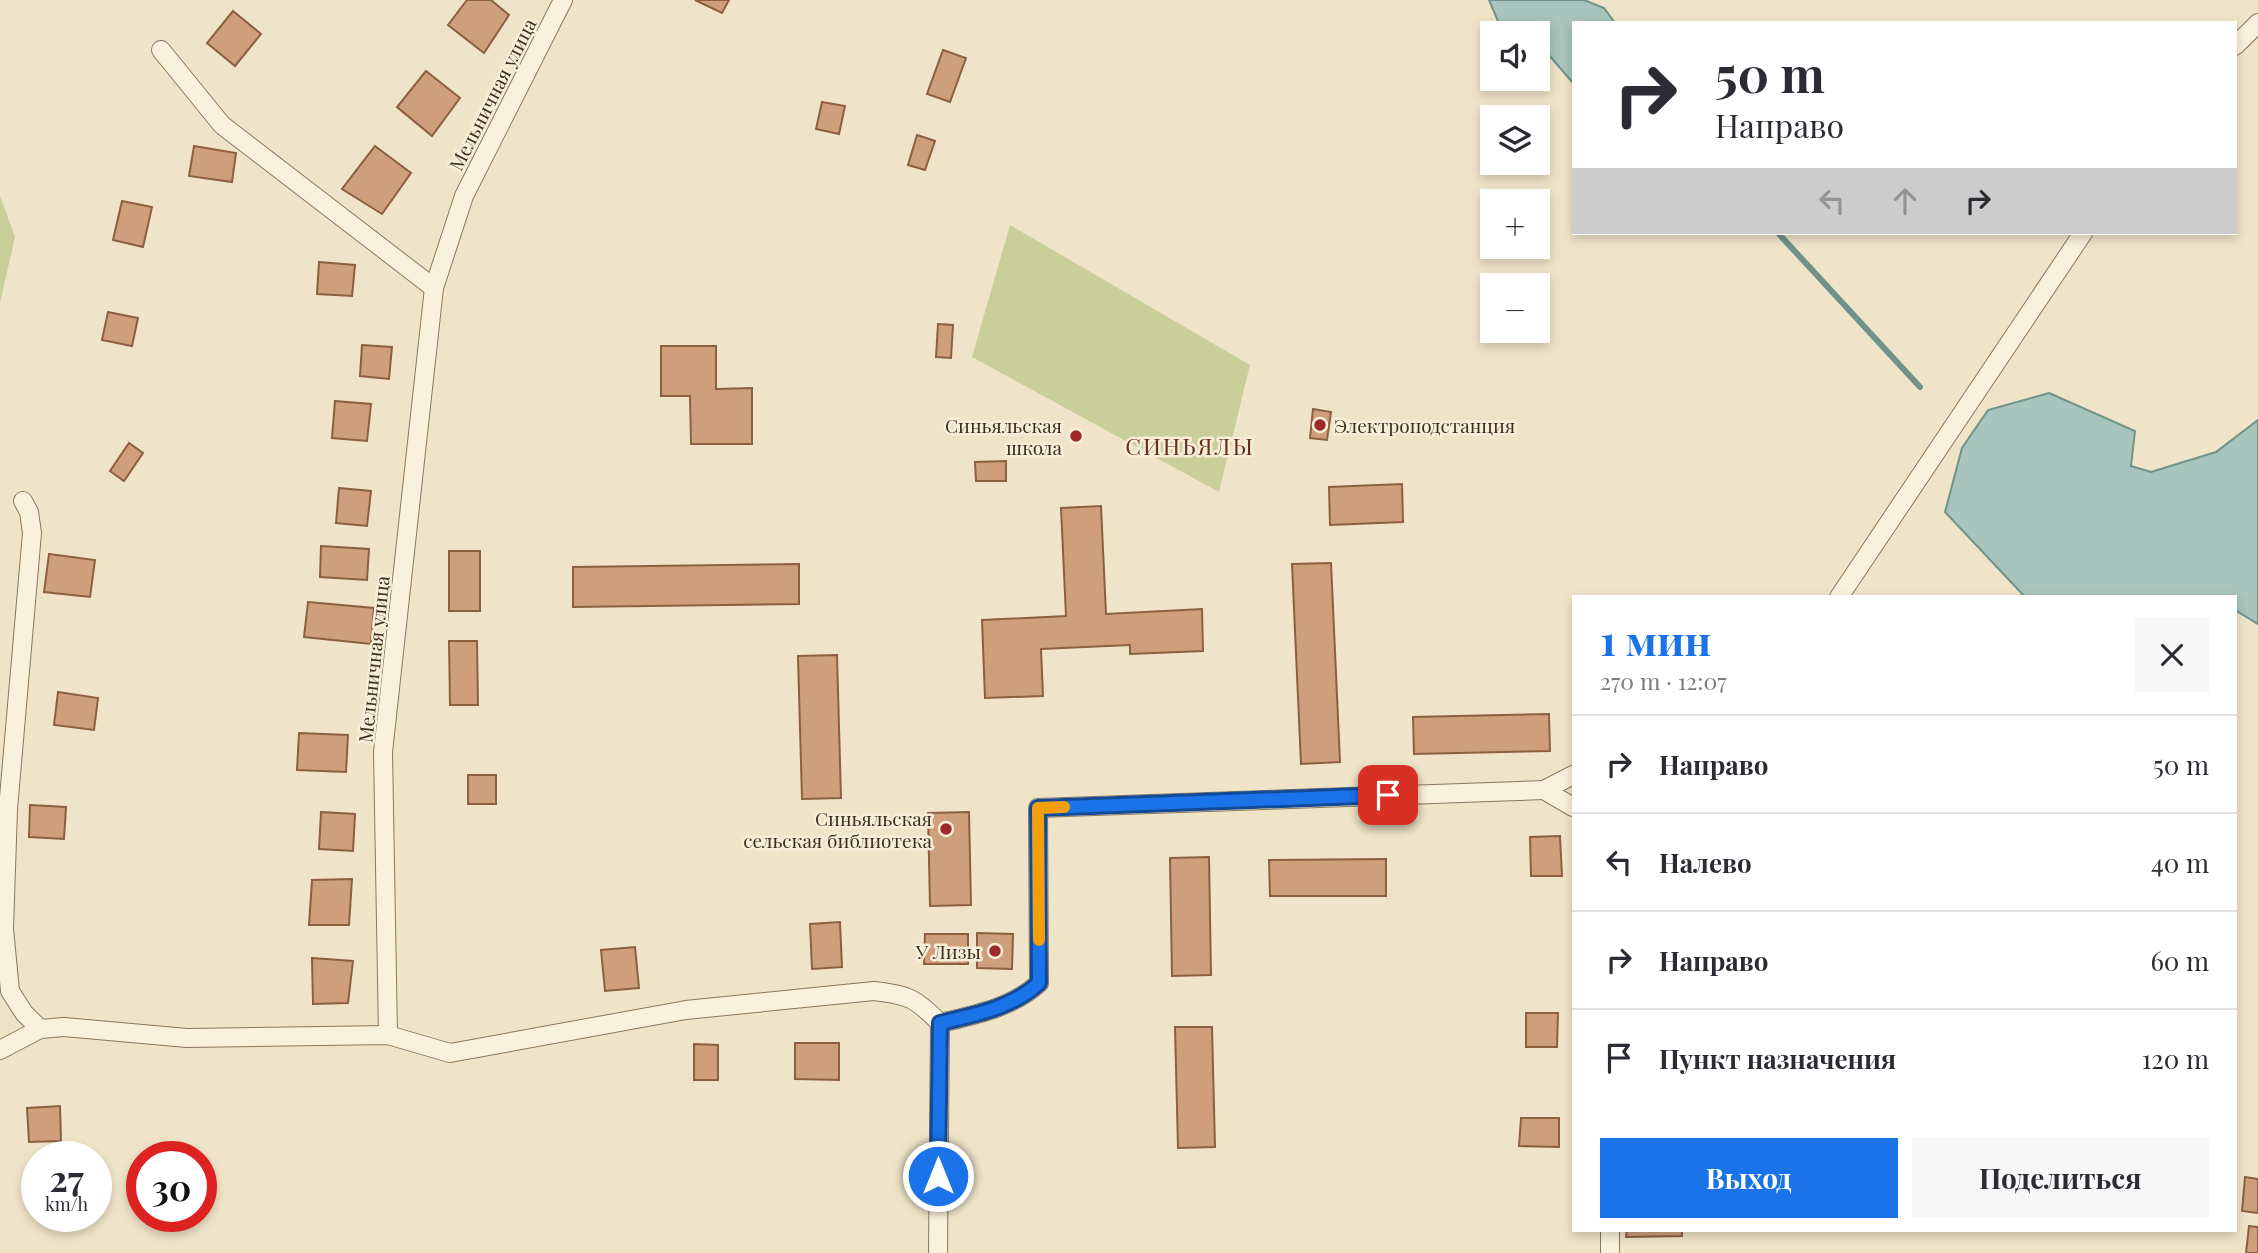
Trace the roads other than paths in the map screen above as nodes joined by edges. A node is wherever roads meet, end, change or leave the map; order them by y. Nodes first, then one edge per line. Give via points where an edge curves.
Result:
1 (563, 0) edge
2 (2258, 23) edge
3 (2237, 44) edge
4 (161, 50) dead end
5 (2082, 235) edge
6 (435, 288) junction
7 (23, 501) dead end
8 (1840, 595) edge
9 (1572, 776) edge
10 (1544, 790) junction
11 (1572, 806) edge
12 (940, 1023) junction
13 (40, 1029) junction
14 (388, 1035) junction
15 (0, 1050) edge
16 (1610, 1232) edge
17 (938, 1253) edge
18 (1610, 1253) edge

1 - 6 street, Мельничная улица via 464,196
2 - 3 street
4 - 6 street via 222,125
5 - 8 street
6 - 14 street, Мельничная улица via 383,752
7 - 13 street via 32,533 8,809 4,929 10,991
9 - 10 street
10 - 11 street
10 - 12 street via 1038,808 1039,983 986,1012
12 - 14 street via 919,1002 874,991 686,1010 450,1053
12 - 17 street
13 - 14 street via 187,1038
13 - 15 street
16 - 18 street

